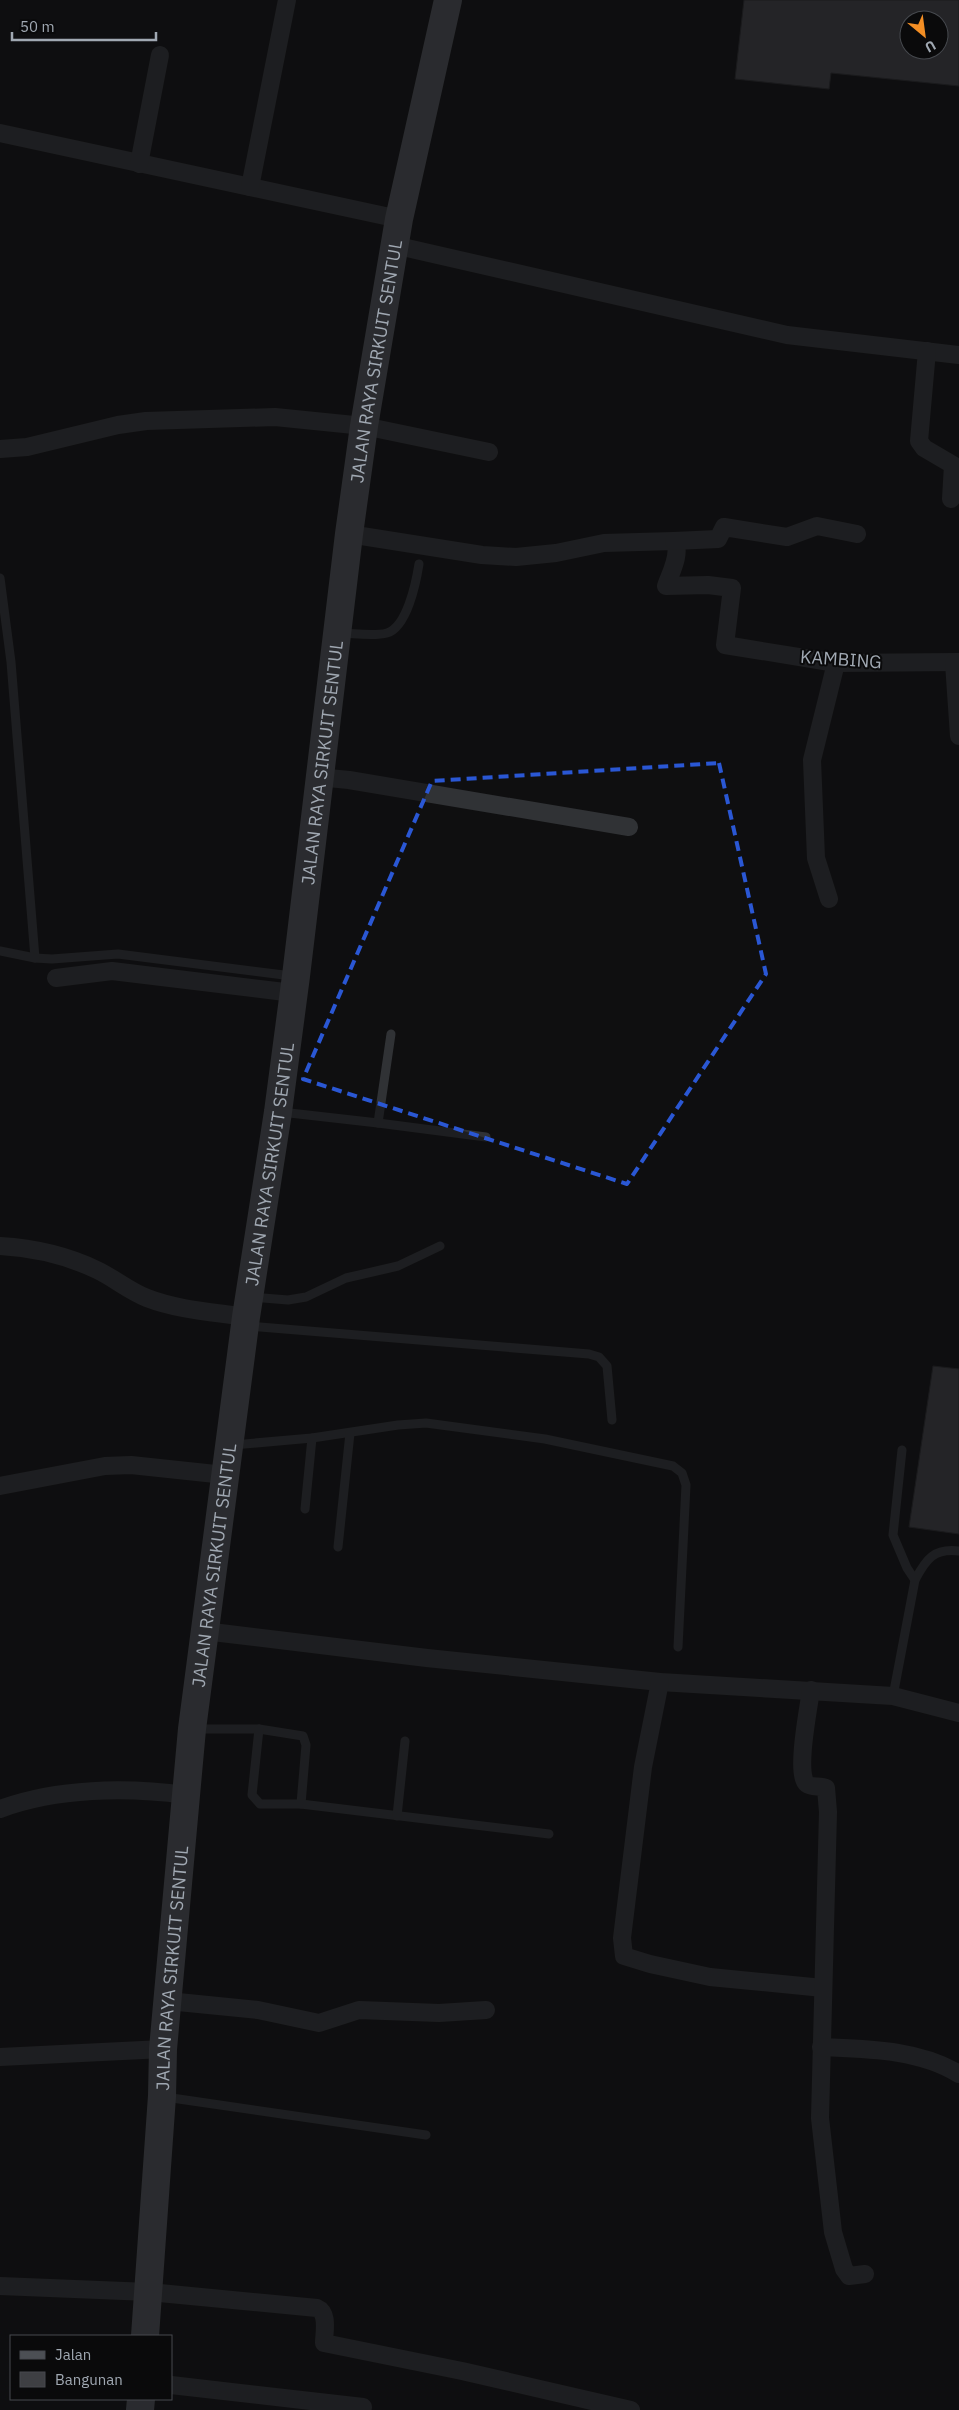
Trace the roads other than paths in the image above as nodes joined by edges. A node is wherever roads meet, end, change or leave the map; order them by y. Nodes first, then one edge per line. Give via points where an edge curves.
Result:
1 (286, 0) edge
2 (448, 0) edge
3 (160, 55) dead end
4 (0, 133) edge
5 (139, 164) junction
6 (250, 187) junction
7 (396, 232) junction
8 (927, 351) junction
9 (959, 355) edge
10 (364, 426) junction
11 (0, 449) edge
12 (489, 452) dead end
13 (950, 499) dead end
14 (349, 534) junction
15 (857, 534) dead end
16 (674, 541) junction
17 (419, 564) dead end
18 (0, 578) edge
19 (336, 633) junction
20 (11, 662) junction
21 (836, 662) junction
22 (956, 662) edge
23 (0, 663) edge
24 (959, 736) edge
25 (318, 777) junction
26 (629, 827) dead end
27 (829, 899) dead end
28 (0, 951) edge
29 (35, 958) junction
30 (56, 978) dead end
31 (294, 985) junction
32 (391, 1034) dead end
33 (278, 1112) junction
34 (378, 1123) junction
35 (486, 1137) dead end
36 (0, 1246) edge
37 (440, 1246) dead end
38 (246, 1313) junction
39 (612, 1420) dead end
40 (350, 1433) junction
41 (312, 1438) junction
42 (229, 1445) junction
43 (902, 1450) dead end
44 (225, 1475) junction
45 (0, 1486) edge
46 (305, 1509) dead end
47 (338, 1547) dead end
48 (959, 1550) edge
49 (915, 1580) junction
50 (204, 1632) junction
51 (678, 1647) dead end
52 (660, 1682) junction
53 (811, 1690) junction
54 (893, 1696) junction
55 (959, 1713) edge
56 (192, 1729) junction
57 (259, 1729) junction
58 (405, 1741) dead end
59 (186, 1795) junction
60 (301, 1804) junction
61 (0, 1809) edge
62 (396, 1816) junction
63 (549, 1834) dead end
64 (823, 1988) junction
65 (168, 2001) junction
66 (486, 2010) dead end
67 (820, 2047) junction
68 (163, 2049) junction
69 (0, 2058) edge
70 (959, 2074) edge
71 (162, 2096) junction
72 (426, 2135) dead end
73 (865, 2274) dead end
74 (0, 2286) edge
75 (149, 2292) junction
76 (145, 2335) edge
77 (172, 2385) edge
78 (362, 2407) dead end
79 (631, 2410) edge

1 - 6 street
2 - 7 main road, JALAN RAYA SIRKUIT SENTUL
3 - 5 street
4 - 5 street
5 - 6 street
6 - 7 street
7 - 8 street via 787,335
7 - 10 main road, JALAN RAYA SIRKUIT SENTUL
8 - 9 street
8 - 13 street via 919,440 924,448 953,465
10 - 11 street via 275,417 146,421 26,447
10 - 12 street
10 - 14 main road, JALAN RAYA SIRKUIT SENTUL
14 - 16 street via 482,555 516,557 604,543
14 - 19 main road, JALAN RAYA SIRKUIT SENTUL
15 - 16 street via 817,526 787,538 724,527 718,539
16 - 21 street, KAMBING via 676,558 666,586 732,588 724,645
17 - 19 lane via 403,619 395,630 385,634
18 - 20 lane
19 - 25 main road, JALAN RAYA SIRKUIT SENTUL
20 - 23 lane
20 - 29 lane
21 - 22 street, KAMBING
21 - 27 street via 812,760 816,858
22 - 24 street
25 - 26 street
25 - 31 main road, JALAN RAYA SIRKUIT SENTUL
28 - 29 lane
29 - 31 lane via 118,954
30 - 31 street via 112,971
31 - 33 main road, JALAN RAYA SIRKUIT SENTUL
32 - 34 lane
33 - 34 lane
33 - 38 main road, JALAN RAYA SIRKUIT SENTUL
34 - 35 lane
36 - 38 street via 67,1257 98,1270 147,1298 188,1309
37 - 38 lane via 398,1266 346,1278 306,1298
38 - 39 lane via 589,1354 599,1357 607,1366
38 - 42 main road, JALAN RAYA SIRKUIT SENTUL
40 - 41 lane
40 - 47 lane
40 - 51 lane via 426,1423 545,1439 679,1469 686,1491
41 - 42 lane
41 - 46 lane
42 - 44 main road, JALAN RAYA SIRKUIT SENTUL
43 - 49 lane via 893,1535
44 - 45 street via 131,1465 105,1466
44 - 50 main road, JALAN RAYA SIRKUIT SENTUL
48 - 49 lane via 941,1550 930,1556
49 - 54 lane
50 - 52 street
50 - 56 main road, JALAN RAYA SIRKUIT SENTUL
52 - 53 street
52 - 64 street via 642,1776 622,1938 624,1956 710,1977
53 - 54 street
53 - 64 street via 803,1744 803,1774 809,1785 826,1788 828,1812
54 - 55 street
56 - 57 lane
56 - 59 main road, JALAN RAYA SIRKUIT SENTUL
57 - 60 lane via 300,1734 306,1739
57 - 60 lane via 253,1799 260,1804
58 - 62 lane
59 - 61 street via 117,1789 45,1798
59 - 65 main road, JALAN RAYA SIRKUIT SENTUL
60 - 62 lane
62 - 63 lane
64 - 67 street
65 - 66 street via 258,2010 318,2023 359,2010 454,2013
65 - 68 main road, JALAN RAYA SIRKUIT SENTUL
67 - 70 street via 888,2050 948,2067
67 - 73 street via 820,2118 833,2232 849,2276
68 - 69 street
68 - 71 main road, JALAN RAYA SIRKUIT SENTUL
71 - 72 lane
71 - 75 main road, JALAN RAYA SIRKUIT SENTUL
74 - 75 street
75 - 76 main road, JALAN RAYA SIRKUIT SENTUL
75 - 79 street via 317,2308 324,2315 324,2344 462,2371
77 - 78 street

